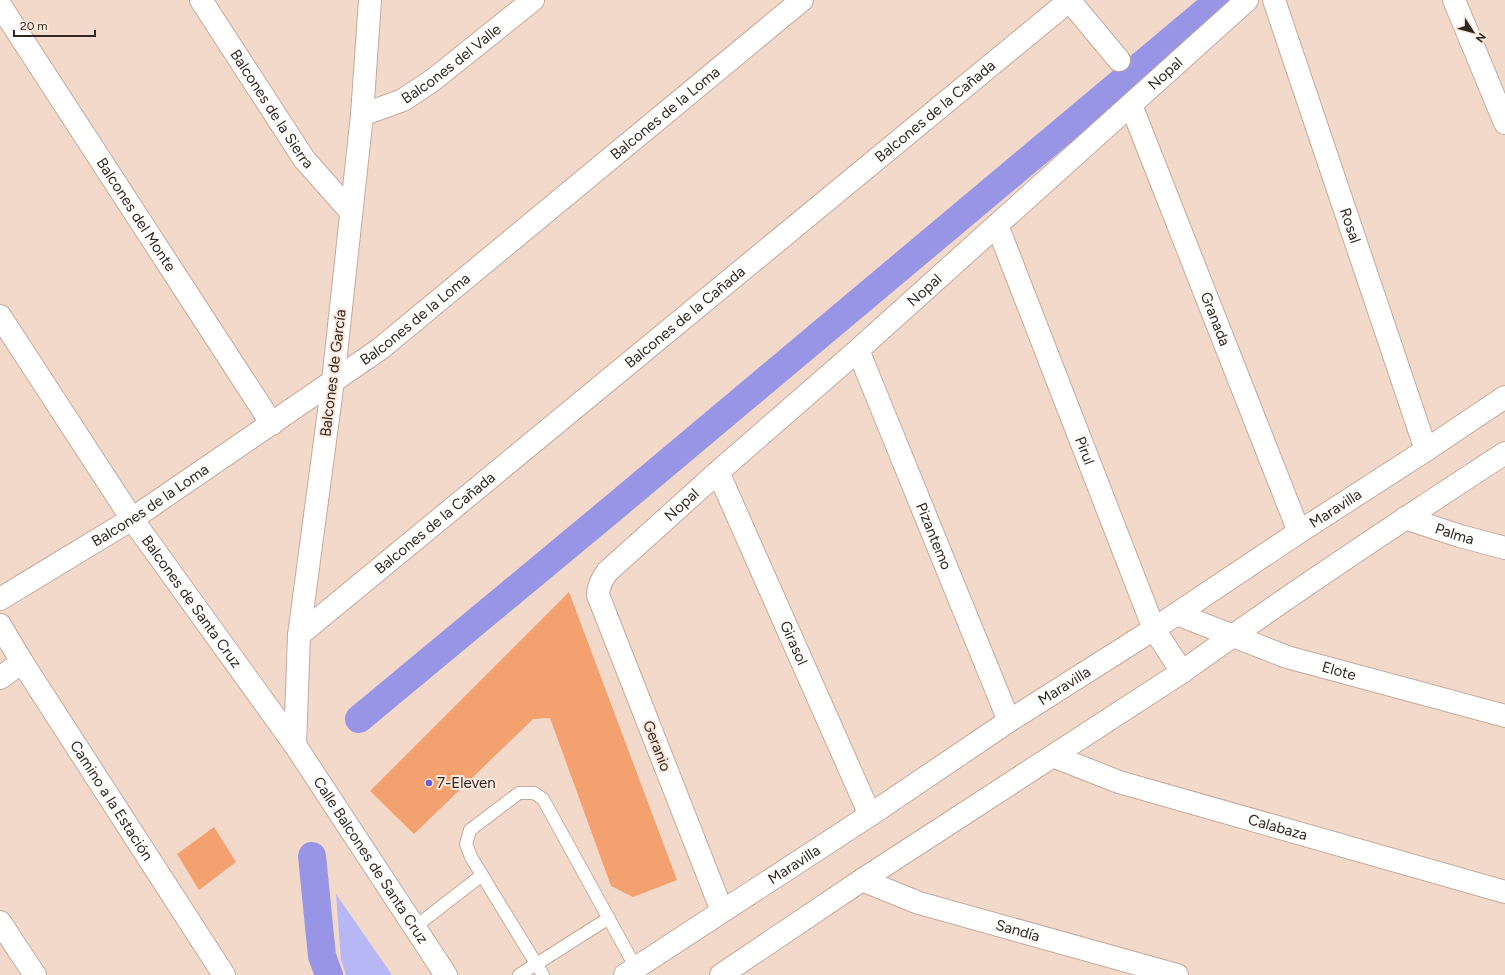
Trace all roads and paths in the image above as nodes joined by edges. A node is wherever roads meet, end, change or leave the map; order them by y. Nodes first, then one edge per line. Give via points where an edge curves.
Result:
1 (201, 0) edge
2 (370, 0) edge
3 (533, 0) edge
4 (802, 0) edge
5 (1070, 0) edge
6 (1247, 0) edge
7 (1274, 0) edge
8 (1454, 0) edge
9 (0, 6) edge
10 (1119, 60) dead end
11 (1131, 105) junction
12 (362, 115) junction
13 (1505, 123) edge
14 (351, 212) junction
15 (997, 225) junction
16 (0, 316) edge
17 (858, 350) junction
18 (333, 381) junction
19 (1505, 397) edge
20 (272, 424) junction
21 (1426, 450) junction
22 (1505, 453) edge
23 (718, 472) junction
24 (1405, 518) junction
25 (132, 519) junction
26 (1299, 532) junction
27 (1505, 548) edge
28 (602, 580) joint
29 (0, 599) edge
30 (1177, 614) junction
31 (0, 626) edge
32 (1154, 629) junction
33 (299, 635) junction
34 (1231, 636) junction
35 (22, 662) junction
36 (1182, 672) junction
37 (0, 678) edge
38 (1505, 716) edge
39 (1009, 722) junction
40 (295, 745) junction
41 (1053, 756) junction
42 (870, 815) junction
43 (482, 875) junction
44 (862, 880) junction
45 (1505, 892) edge
46 (722, 911) junction
47 (609, 918) junction
48 (0, 922) edge
49 (415, 927) junction
50 (536, 964) junction
51 (630, 971) edge
52 (35, 975) edge
53 (224, 975) edge
54 (446, 975) edge
55 (519, 975) edge
56 (543, 975) edge
57 (721, 975) edge
58 (1177, 975) edge

1 - 14 street, Balcones de la Sierra via 304,159
2 - 12 street, Balcones de García
3 - 12 street, Balcones del Valle via 433,80 403,100
4 - 18 street, Balcones de la Loma via 386,344
5 - 10 street
5 - 33 street, Balcones de la Cañada
6 - 11 street, Nopal
7 - 21 street, Rosal
8 - 13 street
9 - 20 street, Balcones del Monte
11 - 15 street, Nopal
11 - 26 street, Granada
12 - 14 street, Balcones de García
14 - 18 street, Balcones de García
15 - 17 street, Nopal
15 - 32 street, Pirul
16 - 25 street, Balcones de Santa Cruz
17 - 23 street, Nopal
17 - 39 street, Pizantemo
18 - 20 street, Balcones de la Loma
18 - 33 street, Balcones de García
19 - 21 street, Maravilla
20 - 25 street, Balcones de la Loma
21 - 26 street, Maravilla
22 - 24 street
23 - 28 street, Nopal via 607,572
23 - 42 street, Girasol
24 - 27 street, Palma
24 - 34 street
25 - 29 street, Balcones de la Loma
25 - 40 street, Balcones de Santa Cruz
26 - 30 street, Maravilla
28 - 46 street, Geranio via 598,595
30 - 32 street, Maravilla
30 - 34 street, Elote
31 - 35 street, Camino a la Estación
32 - 36 street, Pirul
32 - 39 street, Maravilla
33 - 40 street, Balcones de García
34 - 36 street
34 - 38 street, Elote via 1287,657
35 - 37 street
35 - 53 street, Camino a la Estación
36 - 41 street
39 - 42 street, Maravilla
40 - 49 street, Calle Balcones de Santa Cruz
41 - 44 street
41 - 45 street, Calabaza via 1119,782
42 - 46 street, Maravilla
43 - 47 lane via 466,844 470,830 519,793 534,793 543,799
43 - 49 lane
43 - 50 lane
44 - 57 street
44 - 58 street, Sandía via 919,903
46 - 51 street, Maravilla
47 - 50 lane
47 - 51 lane
48 - 52 street
49 - 54 street, Calle Balcones de Santa Cruz
50 - 55 lane
50 - 56 lane

